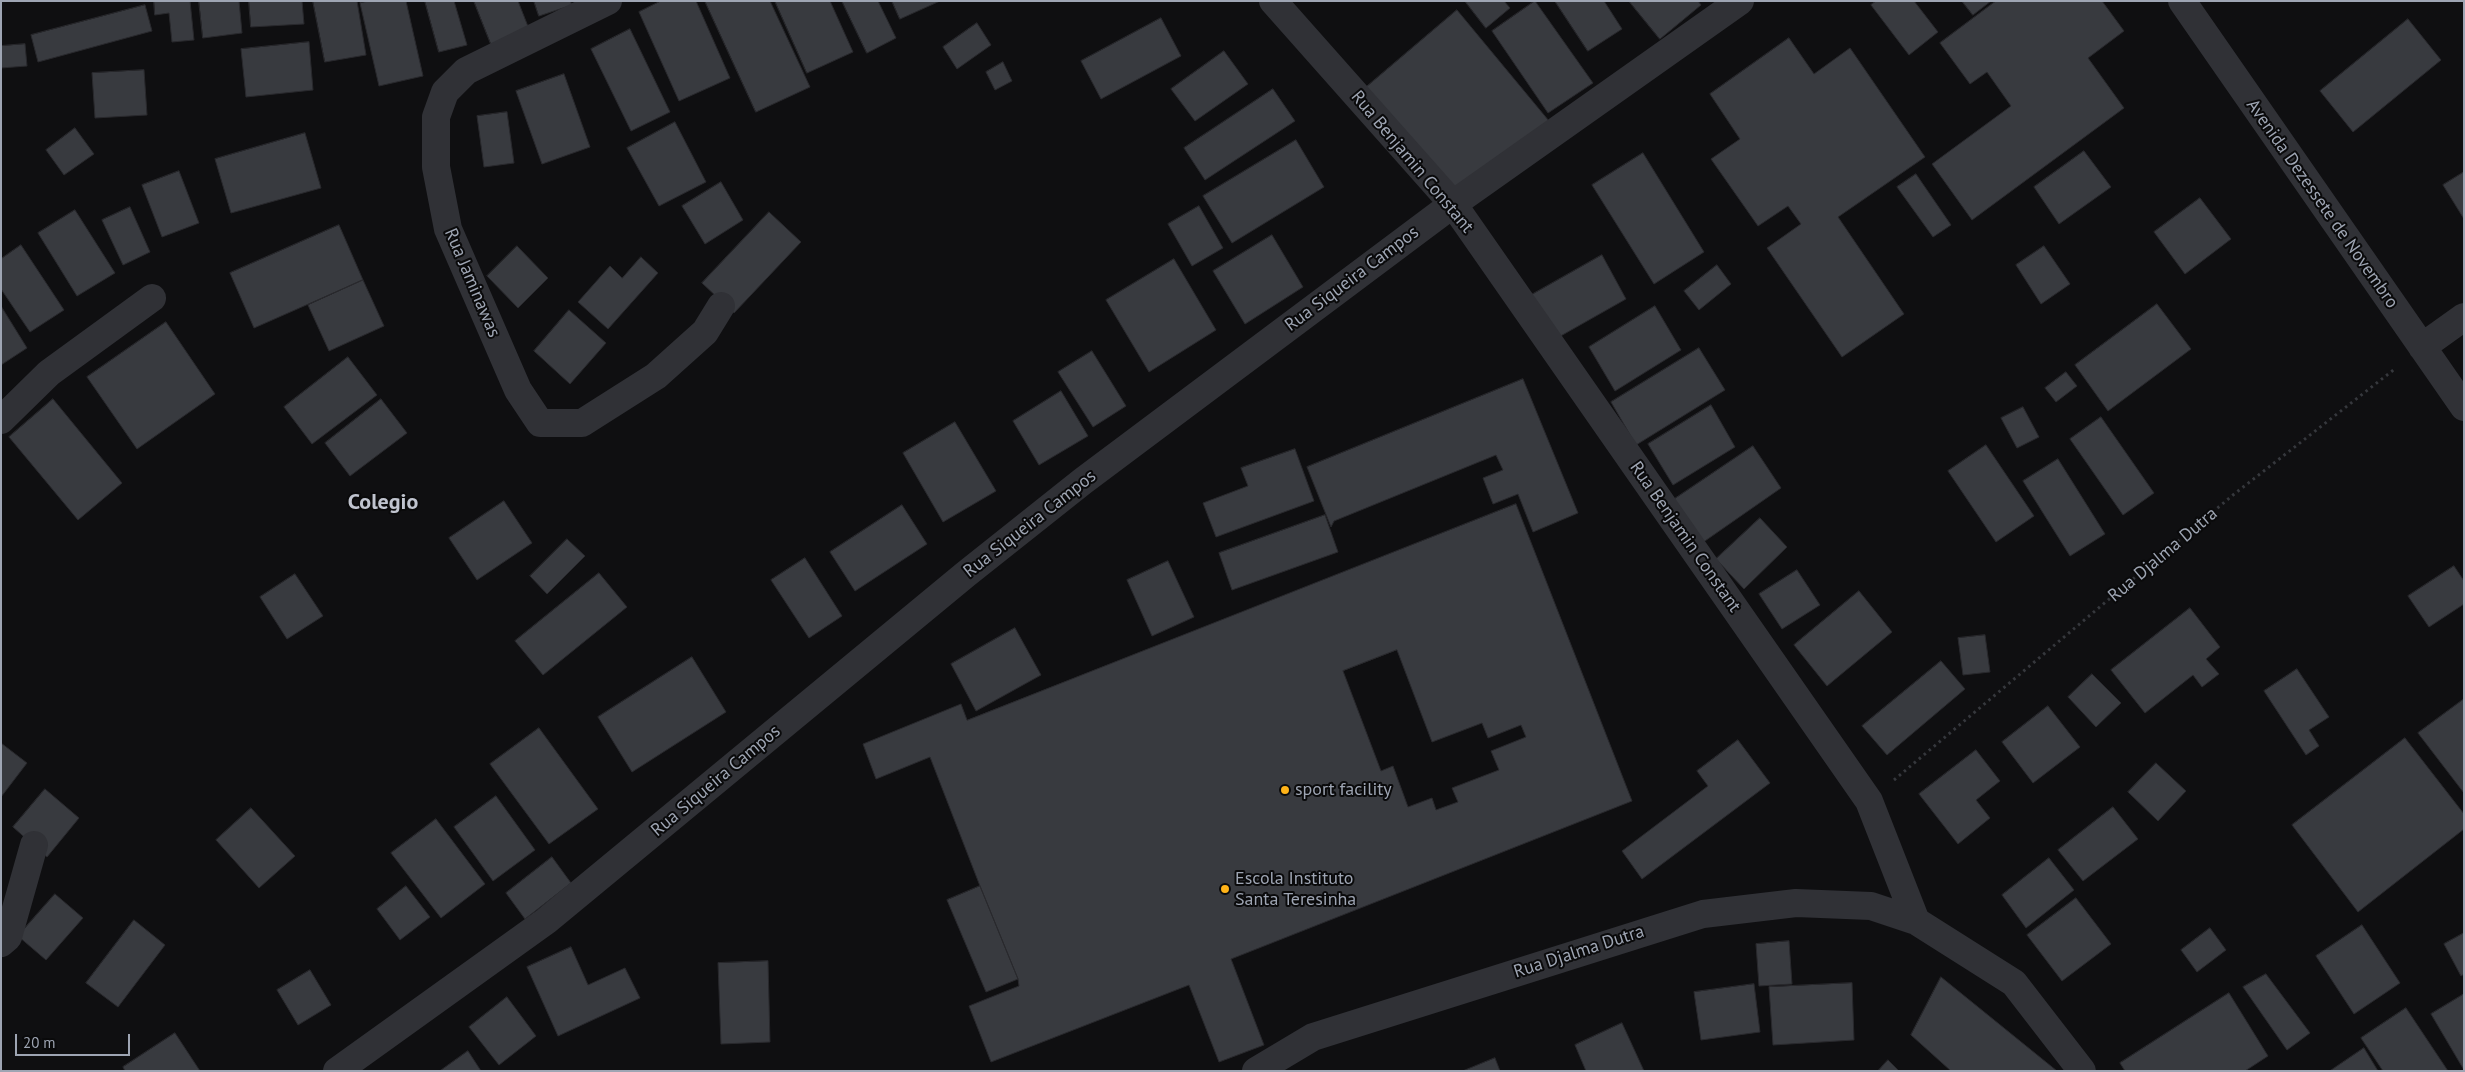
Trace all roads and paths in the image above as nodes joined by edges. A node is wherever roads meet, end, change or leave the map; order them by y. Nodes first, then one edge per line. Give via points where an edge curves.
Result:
1 (608, 1) edge
2 (1273, 1) edge
3 (1740, 1) edge
4 (2182, 1) edge
5 (1453, 204) junction
6 (152, 298) dead end
7 (721, 306) dead end
8 (2464, 317) edge
9 (2422, 348) junction
10 (2464, 407) edge
11 (1, 420) edge
12 (1869, 801) junction
13 (34, 845) dead end
14 (1916, 921) junction
15 (1, 942) edge
16 (338, 1071) edge
17 (1256, 1071) edge
18 (2082, 1071) edge

1 - 7 street, Rua Jaminawas via 466,71 444,92 436,117 436,167 448,229 518,390 540,423 582,423 656,376 705,332
2 - 5 street, Rua Benjamin Constant
3 - 5 street, Rua Siqueira Campos
4 - 9 street, Avenida Dezessete de Novembro
5 - 12 street, Rua Benjamin Constant
5 - 16 street, Rua Siqueira Campos via 1083,481 546,921
6 - 11 street via 49,373
8 - 9 street
9 - 10 street, Avenida Dezessete de Novembro
9 - 12 path, Rua Djalma Dutra via 2233,495
12 - 14 street, Rua Benjamin Constant
13 - 15 street via 8,938
14 - 17 street, Rua Djalma Dutra via 1870,906 1796,903 1703,914 1313,1038
14 - 18 street via 2014,983

